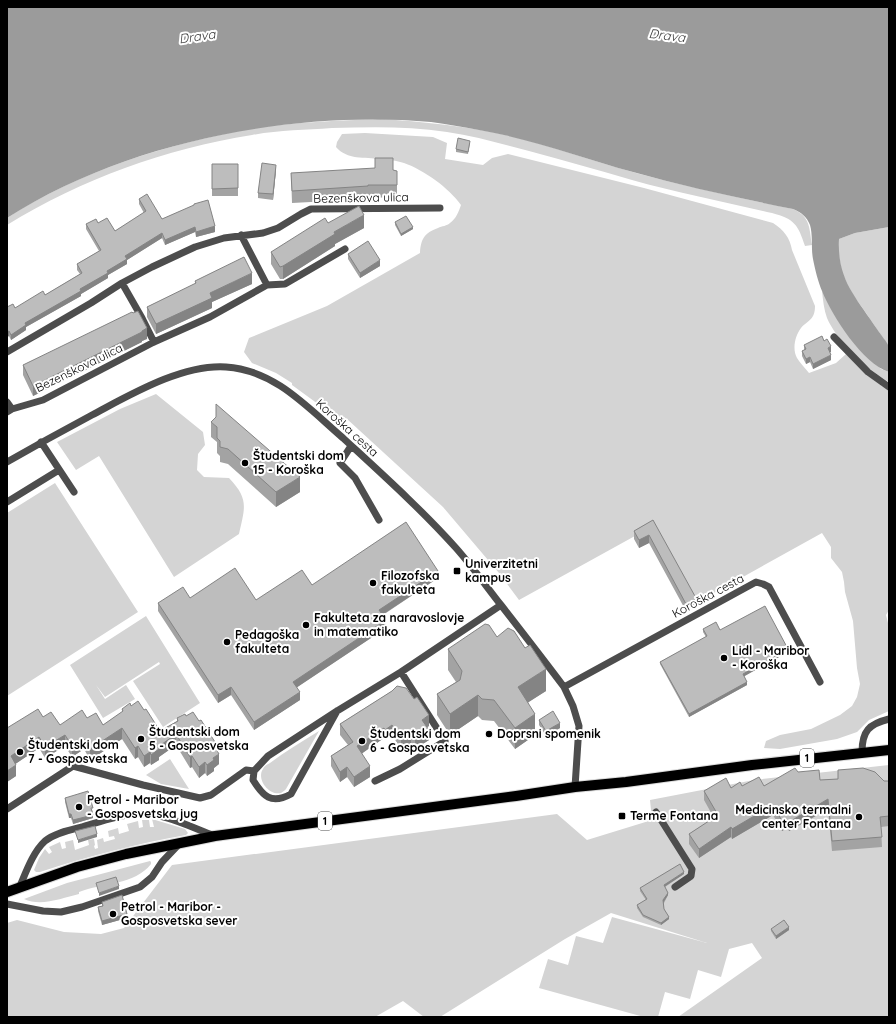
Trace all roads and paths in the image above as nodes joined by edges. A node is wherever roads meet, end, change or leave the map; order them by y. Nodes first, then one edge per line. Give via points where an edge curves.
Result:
1 (440, 208) dead end
2 (241, 235) junction
3 (345, 249) dead end
4 (122, 283) junction
5 (267, 285) junction
6 (834, 337) dead end
7 (154, 342) junction
8 (7, 352) edge
9 (889, 387) edge
10 (7, 402) edge
11 (10, 411) edge
12 (41, 442) junction
13 (351, 446) junction
14 (7, 462) edge
15 (59, 470) junction
16 (74, 492) dead end
17 (7, 502) edge
18 (379, 520) dead end
19 (501, 605) junction
20 (401, 672) junction
21 (820, 682) dead end
22 (564, 687) junction
23 (336, 711) junction
24 (889, 719) edge
25 (889, 750) edge
26 (862, 752) junction
27 (254, 771) junction
28 (375, 781) dead end
29 (575, 787) junction
30 (7, 809) edge
31 (656, 812) dead end
32 (215, 836) junction
33 (180, 843) junction
34 (20, 886) junction
35 (675, 887) dead end
36 (7, 892) edge
37 (7, 904) edge

1 - 2 street, Bezenškova ulica via 311,209 278,228 263,233
2 - 4 street, Bezenškova ulica via 195,247
2 - 5 street
3 - 5 street, Bezenškova ulica via 285,284
4 - 7 street
4 - 8 street, Bezenškova ulica
5 - 7 street, Bezenškova ulica via 210,317
6 - 9 street via 868,372
7 - 11 street, Bezenškova ulica via 43,400
10 - 11 street, Bezenškova ulica
12 - 13 street, Koroška cesta via 168,377 201,368 226,367 261,375 292,393
12 - 14 street, Koroška cesta
12 - 15 street
13 - 18 street via 340,463 355,478
13 - 19 street, Koroška cesta via 458,549
15 - 16 street
15 - 17 street
19 - 20 street
19 - 22 street, Koroška cesta
20 - 23 street
20 - 28 street via 445,741
21 - 22 street, Koroška cesta via 769,587 756,582
22 - 29 street, Koroška cesta via 579,726
23 - 27 street via 268,756
23 - 27 street via 290,794 276,800 264,794 253,780
24 - 26 street via 867,730 862,741
25 - 26 main road, 1
26 - 29 main road, 1
27 - 30 street via 246,770 211,794 200,798 73,766
29 - 32 main road, 1
31 - 35 street via 692,869 691,876
32 - 33 main road, 1
32 - 34 street via 155,816 136,814 110,818 58,834 45,841 36,852
33 - 34 main road, 1 via 77,867
33 - 37 street via 152,877 140,887 61,912
34 - 36 main road, 1

